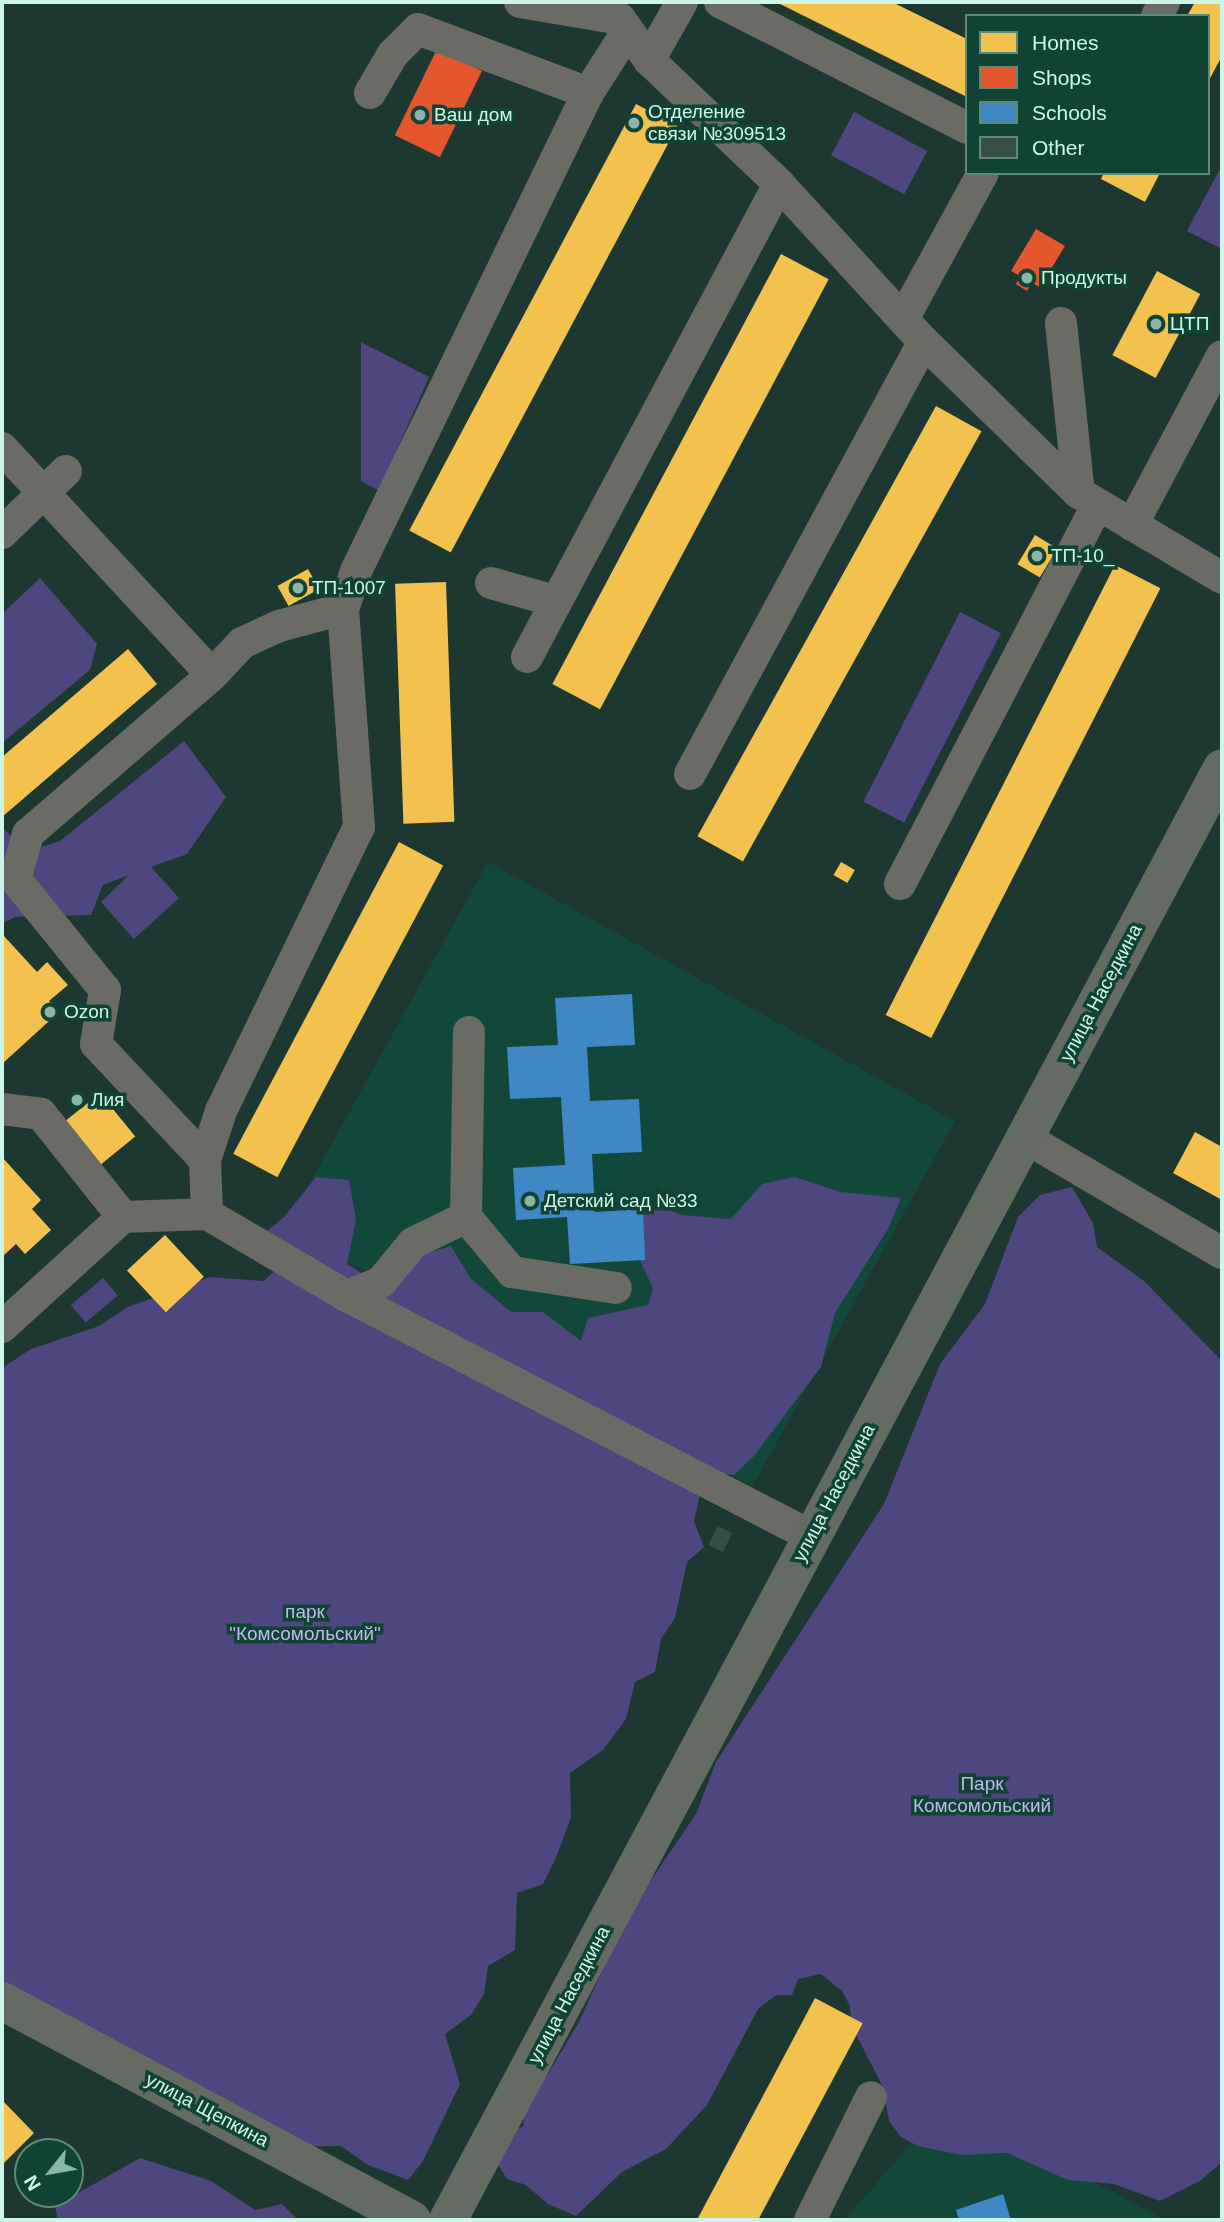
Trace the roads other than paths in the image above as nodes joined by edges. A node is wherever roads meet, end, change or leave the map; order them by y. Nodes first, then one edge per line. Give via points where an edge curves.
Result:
1 (520, 2) edge
2 (682, 2) edge
3 (720, 2) edge
4 (625, 18) edge
5 (649, 60) junction
6 (370, 93) dead end
7 (588, 93) junction
8 (965, 127) edge
9 (982, 175) edge
10 (779, 184) junction
11 (903, 319) junction
12 (1061, 323) dead end
13 (924, 342) junction
14 (1222, 356) edge
15 (2, 448) edge
16 (66, 471) dead end
17 (46, 495) junction
18 (1087, 500) junction
19 (1132, 525) junction
20 (2, 533) edge
21 (1222, 578) edge
22 (491, 583) dead end
23 (555, 601) junction
24 (343, 609) junction
25 (527, 657) dead end
26 (212, 675) junction
27 (1222, 768) edge
28 (690, 774) dead end
29 (900, 884) dead end
30 (469, 1032) dead end
31 (2, 1109) edge
32 (1024, 1137) junction
33 (205, 1160) junction
34 (207, 1214) junction
35 (123, 1217) junction
36 (466, 1217) junction
37 (1222, 1253) edge
38 (616, 1288) dead end
39 (347, 1296) junction
40 (2, 1327) edge
41 (811, 1536) junction
42 (5, 2010) edge
43 (871, 2097) dead end
44 (412, 2220) edge
45 (448, 2220) edge
46 (810, 2220) edge

1 - 4 lane
2 - 5 lane
3 - 8 lane
4 - 5 lane
4 - 7 lane
5 - 10 lane
6 - 7 lane via 393,54 418,29
7 - 24 lane via 356,571
9 - 11 lane
10 - 11 lane
10 - 23 lane
11 - 13 lane
12 - 18 lane
13 - 18 lane
13 - 28 lane
14 - 19 lane
15 - 17 lane
16 - 17 lane
17 - 20 lane
17 - 26 lane
18 - 19 lane
18 - 29 lane
19 - 21 lane
22 - 23 lane
23 - 25 lane
24 - 26 lane via 299,620 242,643
24 - 33 lane via 359,827 221,1111
26 - 33 lane via 28,834 15,878 105,990 96,1044
27 - 32 main road, улица Наседкина
30 - 36 lane
31 - 35 lane via 41,1114
32 - 37 lane
32 - 41 main road, улица Наседкина
33 - 34 lane
34 - 35 lane
34 - 39 lane
35 - 40 lane
36 - 38 lane via 512,1272
36 - 39 lane via 413,1243 381,1282
39 - 41 lane
41 - 45 main road, улица Наседкина
42 - 44 main road, улица Щепкина
43 - 46 lane

